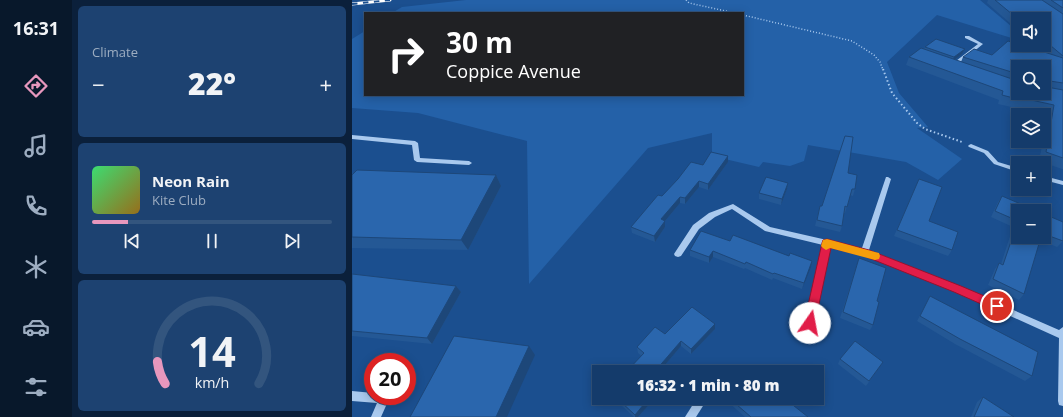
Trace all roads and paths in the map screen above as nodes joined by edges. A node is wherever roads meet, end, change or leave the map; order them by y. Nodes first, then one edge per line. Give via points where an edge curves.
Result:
1 (686, 0) edge
2 (731, 12) edge
3 (744, 15) edge
4 (967, 37) dead end
5 (947, 63) edge
6 (954, 65) junction
7 (961, 68) edge
8 (352, 137) edge
9 (972, 146) joint
10 (469, 163) dead end
11 (1011, 168) edge
12 (888, 180) dead end
13 (1051, 180) edge
14 (1063, 184) edge
15 (827, 243) junction
16 (865, 252) junction
17 (678, 254) dead end
18 (810, 323) dead end
19 (1062, 333) edge
20 (352, 396) edge
21 (1063, 401) edge
22 (698, 405) edge
23 (376, 417) edge
24 (690, 417) edge

1 - 2 path
3 - 9 path via 852,42 874,55 880,62 892,93 918,123
4 - 6 street via 982,44
5 - 6 street
6 - 7 street
8 - 10 street via 415,142 417,160
9 - 11 street via 986,152 996,163
12 - 16 street
13 - 14 street
15 - 16 street
15 - 17 street via 768,229 733,206 712,215 696,228
15 - 18 street
16 - 19 street
19 - 21 street
20 - 23 street via 384,399
22 - 24 street

